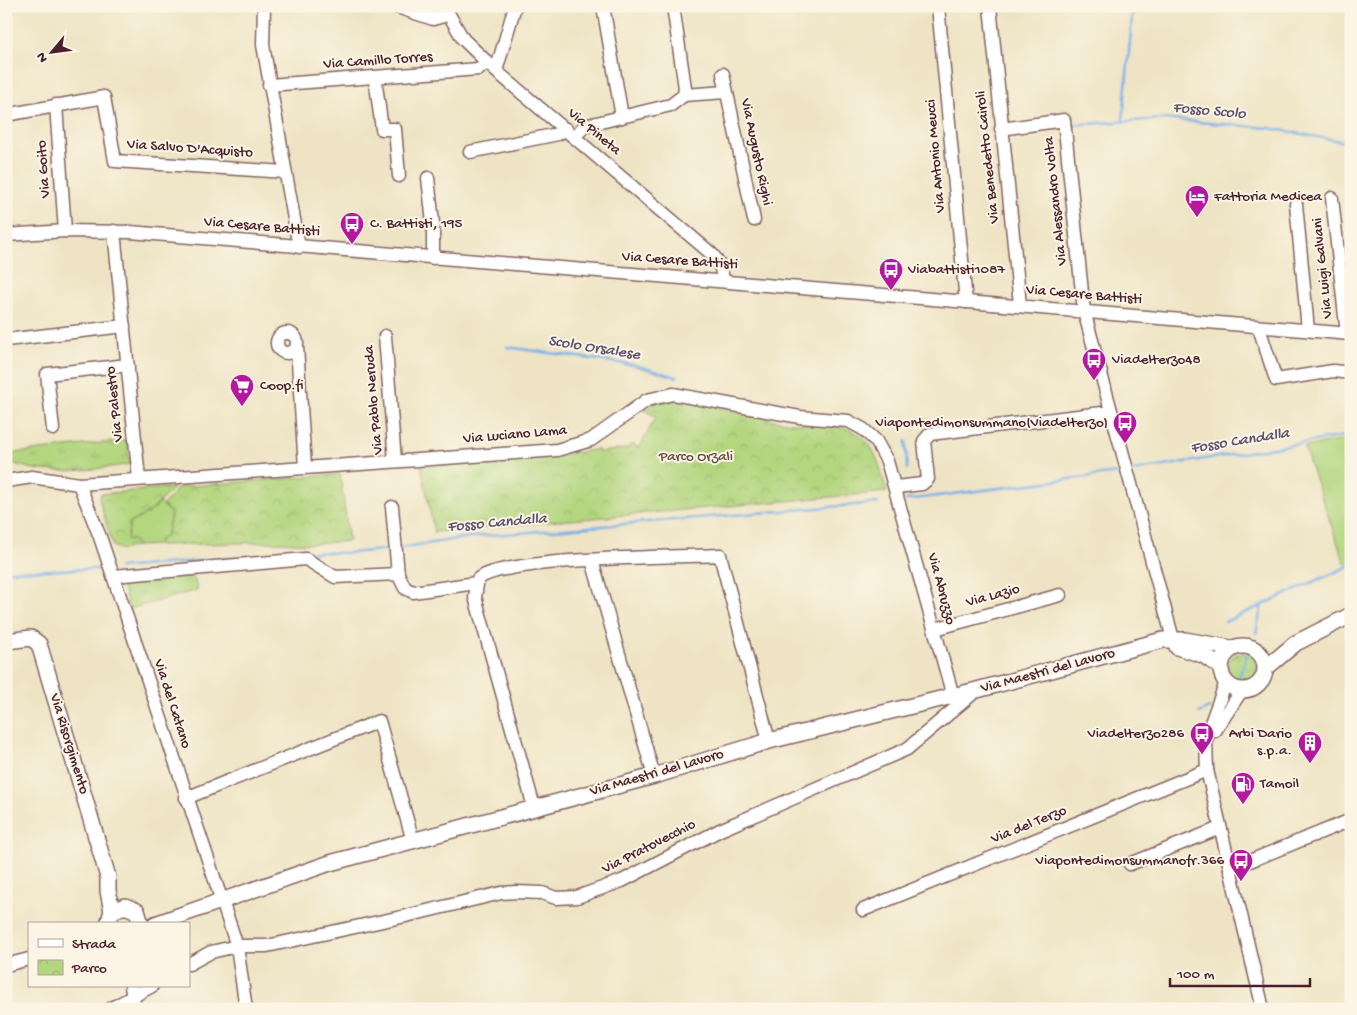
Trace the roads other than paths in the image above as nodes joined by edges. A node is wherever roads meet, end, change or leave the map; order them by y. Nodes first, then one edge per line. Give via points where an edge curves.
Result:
1 (264, 6) edge
2 (394, 6) edge
3 (515, 6) edge
4 (603, 6) edge
5 (673, 6) edge
6 (938, 6) edge
7 (990, 6) edge
8 (445, 10) edge
9 (503, 48) junction
10 (487, 62) junction
11 (723, 74) dead end
12 (375, 78) junction
13 (269, 85) junction
14 (726, 92) junction
15 (684, 95) junction
16 (56, 105) junction
17 (6, 115) edge
18 (622, 117) junction
19 (1001, 129) junction
20 (571, 133) junction
21 (470, 152) dead end
22 (285, 172) junction
23 (399, 176) dead end
24 (428, 178) dead end
25 (1332, 198) dead end
26 (1296, 204) dead end
27 (754, 220) dead end
28 (65, 231) junction
29 (114, 232) junction
30 (6, 235) edge
31 (299, 247) junction
32 (433, 258) junction
33 (723, 280) junction
34 (966, 302) junction
35 (1020, 305) junction
36 (1084, 311) junction
37 (124, 326) junction
38 (1259, 328) junction
39 (1308, 330) junction
40 (1349, 334) edge
41 (386, 336) dead end
42 (6, 340) edge
43 (297, 347) dead end
44 (128, 365) junction
45 (1351, 373) edge
46 (1110, 412) junction
47 (53, 429) dead end
48 (395, 461) junction
49 (305, 468) junction
50 (9, 478) edge
51 (140, 479) junction
52 (79, 484) junction
53 (896, 489) junction
54 (392, 506) dead end
55 (592, 560) junction
56 (398, 571) junction
57 (113, 576) junction
58 (476, 583) junction
59 (1060, 595) dead end
60 (1351, 614) edge
61 (935, 629) junction
62 (1173, 639) junction
63 (6, 642) edge
64 (1296, 643) junction
65 (1143, 646) junction
66 (1231, 648) junction
67 (1259, 652) junction
68 (1221, 667) junction
69 (1266, 668) junction
70 (1226, 682) junction
71 (977, 690) junction
72 (1242, 690) junction
73 (953, 696) junction
74 (769, 741) junction
75 (1207, 755) junction
76 (1207, 770) junction
77 (654, 776) junction
78 (186, 798) junction
79 (534, 807) junction
80 (1351, 820) edge
81 (1220, 828) junction
82 (413, 841) junction
83 (1130, 864) dead end
84 (1230, 870) junction
85 (222, 902) junction
86 (863, 910) dead end
87 (115, 914) edge
88 (175, 916) junction
89 (140, 919) edge
90 (160, 922) edge
91 (236, 946) junction
92 (28, 959) edge
93 (190, 963) edge
94 (6, 965) edge
95 (149, 988) edge
96 (132, 998) edge
97 (110, 1009) edge
98 (246, 1009) edge
99 (1263, 1009) edge

1 - 13 street via 263,44
2 - 8 street via 433,19
3 - 9 street
4 - 18 street
5 - 15 street via 686,88
6 - 34 street, Via Antonio Meucci
7 - 19 street, Via Benedetto Cairoli
8 - 10 street, Via Pineta via 463,39
9 - 10 street
9 - 10 street, Via Camillo Torres
10 - 12 street, Via Camillo Torres via 479,69
10 - 20 street, Via Pineta
11 - 14 street, Via Augusto Righi
12 - 13 street, Via Camillo Torres
12 - 23 street via 382,129 395,129
13 - 22 street
14 - 15 street, Via Augusto Righi
14 - 27 street, Via Augusto Righi
15 - 18 street via 671,105
16 - 17 street
16 - 22 street, Via Salvo D'Acquisto via 104,97 116,160
16 - 28 street, Via Goito
18 - 20 street via 584,126
19 - 35 street, Via Benedetto Cairoli
19 - 36 street, Via Alessandro Volta via 1064,120
20 - 21 street
20 - 33 street, Via Pineta via 713,256 721,268
22 - 31 street
24 - 32 street via 434,223
25 - 40 street, Via Luigi Galvani
26 - 39 street
28 - 29 street, Via Cesare Battisti
28 - 30 street, Via Cesare Battisti
29 - 31 street, Via Cesare Battisti
29 - 37 street, Via Palestro
31 - 32 street, Via Cesare Battisti
32 - 33 street, Via Cesare Battisti
33 - 34 street, Via Cesare Battisti
34 - 35 street, Via Cesare Battisti
35 - 36 street, Via Cesare Battisti
36 - 38 street, Via Cesare Battisti
36 - 46 street
37 - 42 street
37 - 44 street, Via Palestro
38 - 39 street, Via Cesare Battisti
38 - 45 street via 1276,380 1333,371
39 - 40 street, Via Cesare Battisti
41 - 48 street, Via Pablo Neruda
43 - 49 street
44 - 47 street via 47,374
44 - 51 street, Via Palestro
46 - 53 street via 930,434 924,440 928,478 922,484
46 - 62 street
48 - 49 street, Via Luciano Lama
48 - 53 street, Via Luciano Lama via 573,447 597,437 647,400 673,394 800,417 848,421 863,429 881,447
49 - 51 street, Via Luciano Lama
50 - 52 street via 32,477
51 - 52 street, Via Luciano Lama
52 - 57 street, Via del Catano
53 - 61 street, Via Abruzzo
54 - 56 street
55 - 58 street via 500,569 484,574
55 - 74 street via 720,555
55 - 77 street
56 - 57 street via 335,577 306,559
56 - 58 street via 405,588 413,592
57 - 78 street, Via del Catano
58 - 79 street via 476,597
59 - 61 street, Via Lazio
60 - 64 main road
61 - 73 street, Via Abruzzo
62 - 65 main road, Via Maestri del Lavoro
62 - 66 main road
63 - 87 main road, Via Risorgimento via 31,638 39,644 108,877
64 - 67 main road
64 - 69 main road
65 - 68 main road via 1183,648 1203,655
65 - 71 main road, Via Maestri del Lavoro
66 - 67 main road via 1246,645
66 - 68 main road
67 - 69 main road
68 - 70 main road
69 - 72 main road via 1256,686
70 - 72 main road
70 - 75 street via 1208,731
71 - 73 main road, Via Maestri del Lavoro
71 - 91 street, Via Pratovecchio via 902,752 720,830 622,881 577,897 501,893 267,946
72 - 75 street via 1214,732
73 - 74 main road, Via Maestri del Lavoro
74 - 77 main road, Via Maestri del Lavoro
75 - 76 street
76 - 81 street
76 - 86 street, Via del Terzo
77 - 79 main road, Via Maestri del Lavoro
78 - 82 street via 379,722
78 - 85 street, Via del Catano
79 - 82 main road, Via Maestri del Lavoro
80 - 84 street
81 - 83 street
81 - 84 street
82 - 85 main road, Via Maestri del Lavoro via 330,864
84 - 99 street
85 - 88 main road, Via Maestri del Lavoro
85 - 91 street, Via del Catano
87 - 89 main road, Via Maestri del Lavoro via 133,908
88 - 89 main road, Via Maestri del Lavoro
88 - 90 main road, Via Maestri del Lavoro
91 - 93 street, Via Pratovecchio via 210,952
91 - 98 street, Via del Catano
92 - 94 street
95 - 96 street
96 - 97 street

